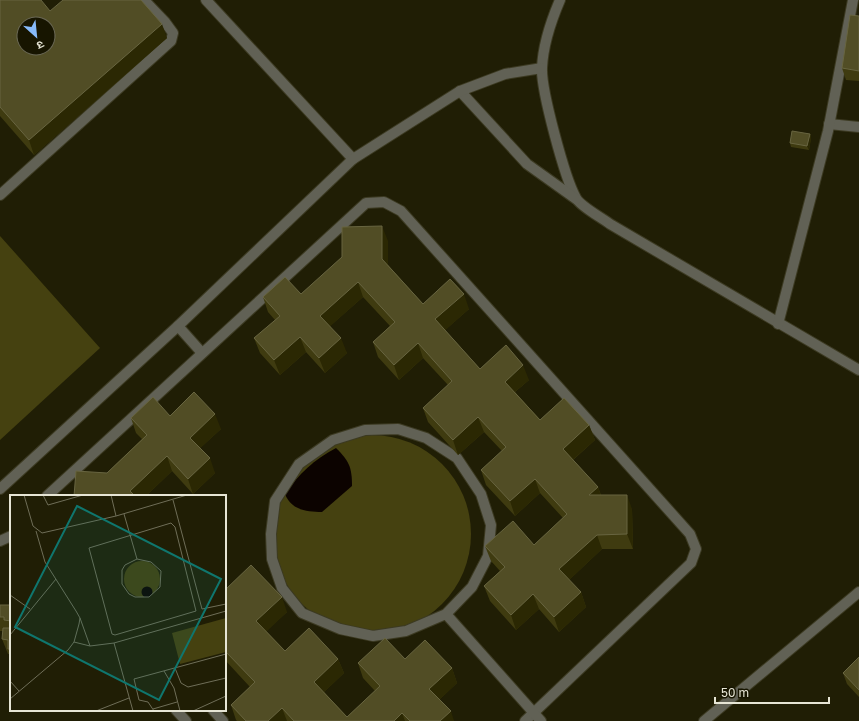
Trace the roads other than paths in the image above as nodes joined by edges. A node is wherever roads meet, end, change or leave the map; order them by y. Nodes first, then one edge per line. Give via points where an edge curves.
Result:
1 (144, 0) edge
2 (206, 0) edge
3 (560, 0) edge
4 (853, 0) edge
5 (542, 68) junction
6 (460, 92) junction
7 (829, 124) junction
8 (859, 127) edge
9 (353, 159) junction
10 (1, 192) edge
11 (576, 200) junction
12 (778, 324) junction
13 (178, 326) junction
14 (202, 353) junction
15 (859, 370) edge
16 (0, 489) edge
17 (48, 495) edge
18 (10, 536) edge
19 (0, 541) edge
20 (859, 592) edge
21 (446, 614) junction
22 (177, 711) edge
23 (214, 711) edge
24 (534, 713) junction
25 (186, 721) edge
26 (223, 721) edge
27 (525, 721) edge
28 (541, 721) edge
29 (704, 721) edge

1 - 10 street via 173,33 171,41 47,147
2 - 9 street
3 - 5 street via 551,21
4 - 7 street
5 - 6 street via 506,74
5 - 11 street via 551,117
6 - 9 street
6 - 11 street via 527,164
7 - 8 street
7 - 12 street
9 - 13 street
11 - 12 street via 610,224
12 - 15 street
13 - 14 street
13 - 16 street
14 - 17 street
14 - 24 street via 366,203 384,202 401,210 690,534 696,549 691,563
18 - 19 street
20 - 29 street
21 - 21 street via 472,587 488,556 491,525 481,494 457,458 426,438 398,429 365,430 333,440 299,464 275,501 271,534 272,559 282,588 302,614 340,629 373,636 406,631
21 - 24 street
22 - 25 street
23 - 26 street
24 - 27 street
24 - 28 street

